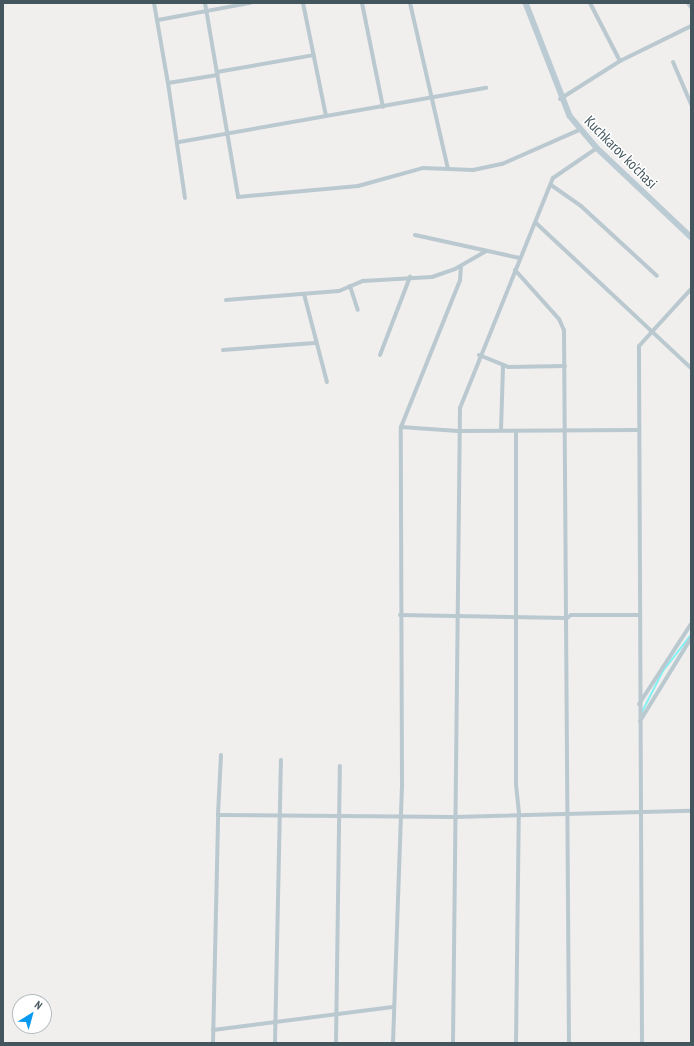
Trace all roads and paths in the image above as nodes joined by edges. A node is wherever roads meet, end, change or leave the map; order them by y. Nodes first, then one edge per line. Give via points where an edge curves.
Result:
1 (154, 3) edge
2 (205, 3) edge
3 (250, 3) edge
4 (303, 3) edge
5 (362, 3) edge
6 (410, 3) edge
7 (526, 3) edge
8 (590, 3) edge
9 (688, 3) edge
10 (691, 7) edge
11 (206, 11) junction
12 (158, 20) junction
13 (691, 26) edge
14 (314, 54) junction
15 (620, 60) junction
16 (673, 62) dead end
17 (217, 73) junction
18 (168, 82) junction
19 (486, 88) dead end
20 (430, 99) junction
21 (560, 99) junction
22 (691, 104) edge
23 (382, 106) junction
24 (326, 116) junction
25 (579, 130) junction
26 (227, 134) junction
27 (179, 142) junction
28 (597, 148) junction
29 (448, 169) junction
30 (551, 185) junction
31 (185, 198) dead end
32 (536, 223) junction
33 (416, 235) dead end
34 (691, 237) edge
35 (486, 251) junction
36 (520, 258) junction
37 (461, 266) junction
38 (515, 270) junction
39 (658, 276) dead end
40 (410, 277) junction
41 (350, 286) junction
42 (691, 289) edge
43 (304, 294) junction
44 (226, 300) dead end
45 (358, 310) dead end
46 (651, 331) junction
47 (315, 343) junction
48 (223, 350) dead end
49 (380, 355) dead end
50 (479, 355) junction
51 (503, 365) junction
52 (565, 366) junction
53 (691, 368) edge
54 (327, 382) dead end
55 (401, 427) junction
56 (501, 430) junction
57 (565, 430) junction
58 (639, 430) junction
59 (458, 431) junction
60 (516, 431) junction
61 (400, 615) junction
62 (639, 615) junction
63 (460, 618) junction
64 (518, 618) junction
65 (567, 618) junction
66 (691, 624) edge
67 (691, 638) edge
68 (639, 704) junction
69 (639, 724) junction
70 (220, 755) dead end
71 (281, 760) dead end
72 (340, 766) dead end
73 (691, 811) edge
74 (568, 812) junction
75 (639, 812) junction
76 (519, 813) junction
77 (218, 815) junction
78 (458, 815) junction
79 (280, 816) junction
80 (400, 816) junction
81 (339, 817) junction
82 (393, 1007) junction
83 (337, 1014) junction
84 (275, 1022) junction
85 (213, 1030) junction
86 (213, 1043) edge
87 (275, 1043) edge
88 (336, 1043) edge
89 (393, 1043) edge
90 (453, 1043) edge
91 (516, 1043) edge
92 (570, 1043) edge
93 (642, 1043) edge

1 - 12 street
2 - 11 street
3 - 11 street
4 - 14 street
5 - 23 street
6 - 20 street
7 - 21 main road, Kuchkarov ko'chasi
8 - 15 street
9 - 10 street
11 - 12 street
11 - 17 street
12 - 18 street
13 - 15 street
14 - 17 street
14 - 24 street
15 - 21 street
16 - 22 street
17 - 18 street
17 - 26 street
18 - 27 street
19 - 20 street
20 - 23 street
20 - 29 street
21 - 25 main road, Kuchkarov ko'chasi
23 - 24 street
24 - 26 street
25 - 28 main road, Kuchkarov ko'chasi
25 - 29 street via 502,164 473,170
26 - 27 street
26 - 29 street via 238,197 322,186 358,186 423,168
27 - 31 street
28 - 30 street via 556,175
28 - 34 main road, Kuchkarov ko'chasi
30 - 32 street
30 - 39 street via 581,206
32 - 36 street
32 - 46 street
33 - 35 street
35 - 36 street
35 - 37 street
36 - 38 street
37 - 40 street via 432,277
37 - 55 street via 460,280
38 - 50 street
38 - 52 street via 563,325
40 - 41 street via 363,280
40 - 49 street
41 - 43 street
41 - 45 street
42 - 46 street
43 - 44 street
43 - 47 street
46 - 53 street
46 - 58 street via 639,346
47 - 48 street
47 - 54 street
50 - 51 street
50 - 59 street via 460,404
51 - 52 street
51 - 56 street
52 - 57 street
55 - 59 street
55 - 61 street
56 - 59 street
56 - 60 street
57 - 58 street
57 - 60 street
57 - 65 street
58 - 62 street
59 - 63 street
60 - 64 street
61 - 63 street
61 - 80 street
62 - 65 street via 571,614
62 - 68 street
63 - 64 street
63 - 78 street
64 - 65 street
64 - 76 street via 516,784
65 - 74 street
66 - 68 street
67 - 69 street
68 - 69 street
69 - 75 street
70 - 77 street
71 - 79 street
72 - 81 street
73 - 75 street
74 - 75 street
74 - 76 street
74 - 92 street
75 - 93 street
76 - 78 street
76 - 91 street
77 - 79 street
77 - 85 street
78 - 80 street
78 - 90 street
79 - 81 street
79 - 84 street
80 - 81 street
80 - 82 street
81 - 83 street
82 - 83 street
82 - 89 street
83 - 84 street
83 - 88 street
84 - 85 street
84 - 87 street
85 - 86 street

